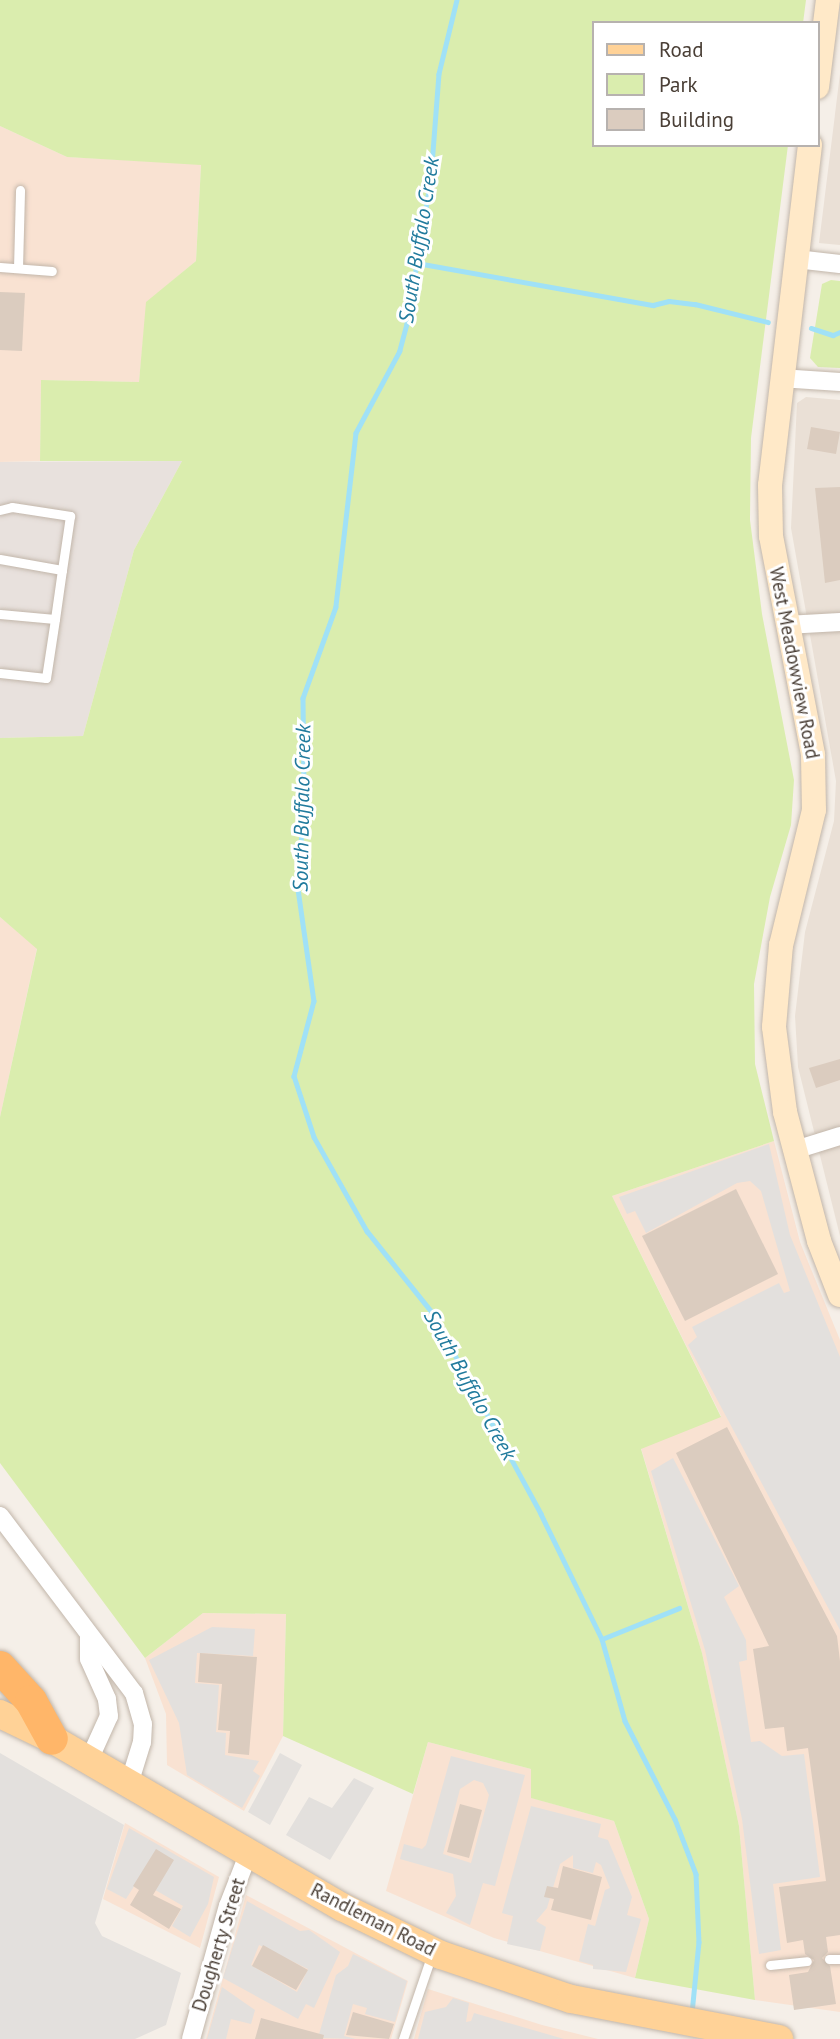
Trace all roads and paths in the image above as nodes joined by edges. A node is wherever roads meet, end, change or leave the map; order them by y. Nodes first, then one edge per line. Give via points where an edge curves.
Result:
1 (828, 0) edge
2 (819, 71) edge
3 (810, 147) edge
4 (20, 190) dead end
5 (796, 259) junction
6 (840, 264) edge
7 (0, 267) edge
8 (18, 268) junction
9 (52, 271) dead end
10 (780, 378) junction
11 (840, 382) edge
12 (0, 510) edge
13 (0, 559) edge
14 (62, 570) junction
15 (0, 614) edge
16 (55, 619) junction
17 (840, 622) edge
18 (786, 625) junction
19 (0, 673) edge
20 (840, 1136) edge
21 (795, 1150) junction
22 (840, 1295) edge
23 (0, 1517) edge
24 (89, 1637) junction
25 (0, 1667) edge
26 (0, 1714) edge
27 (52, 1739) junction
28 (89, 1760) junction
29 (129, 1784) junction
30 (249, 1853) junction
31 (432, 1952) junction
32 (829, 1959) dead end
33 (840, 1959) edge
34 (807, 1961) dead end
35 (770, 1965) dead end
36 (191, 2039) edge
37 (403, 2039) edge
38 (779, 2039) edge

1 - 2 street
3 - 5 street, West Meadowview Road
4 - 8 lane
5 - 6 street
5 - 10 street, West Meadowview Road
7 - 8 lane
8 - 9 lane
10 - 11 street
10 - 18 street, West Meadowview Road via 773,438 771,536
12 - 14 lane via 12,507 70,516
13 - 14 lane
14 - 16 lane
15 - 16 lane
16 - 19 lane via 46,678
17 - 18 street
18 - 21 street, West Meadowview Road via 815,781 810,838 783,936 775,994 780,1084
20 - 21 street
21 - 22 street, West Meadowview Road via 819,1241
23 - 24 street
24 - 28 street via 89,1659 107,1699 109,1716
24 - 29 street via 134,1693 140,1708 142,1742
25 - 27 highway via 31,1702
26 - 27 main road, Randleman Road
27 - 28 main road, Randleman Road
28 - 29 main road, Randleman Road
29 - 30 main road, Randleman Road
30 - 31 main road, Randleman Road
30 - 36 street, Dougherty Street via 228,1906
31 - 37 lane
31 - 38 main road, Randleman Road via 571,1999
32 - 33 lane
34 - 35 lane

